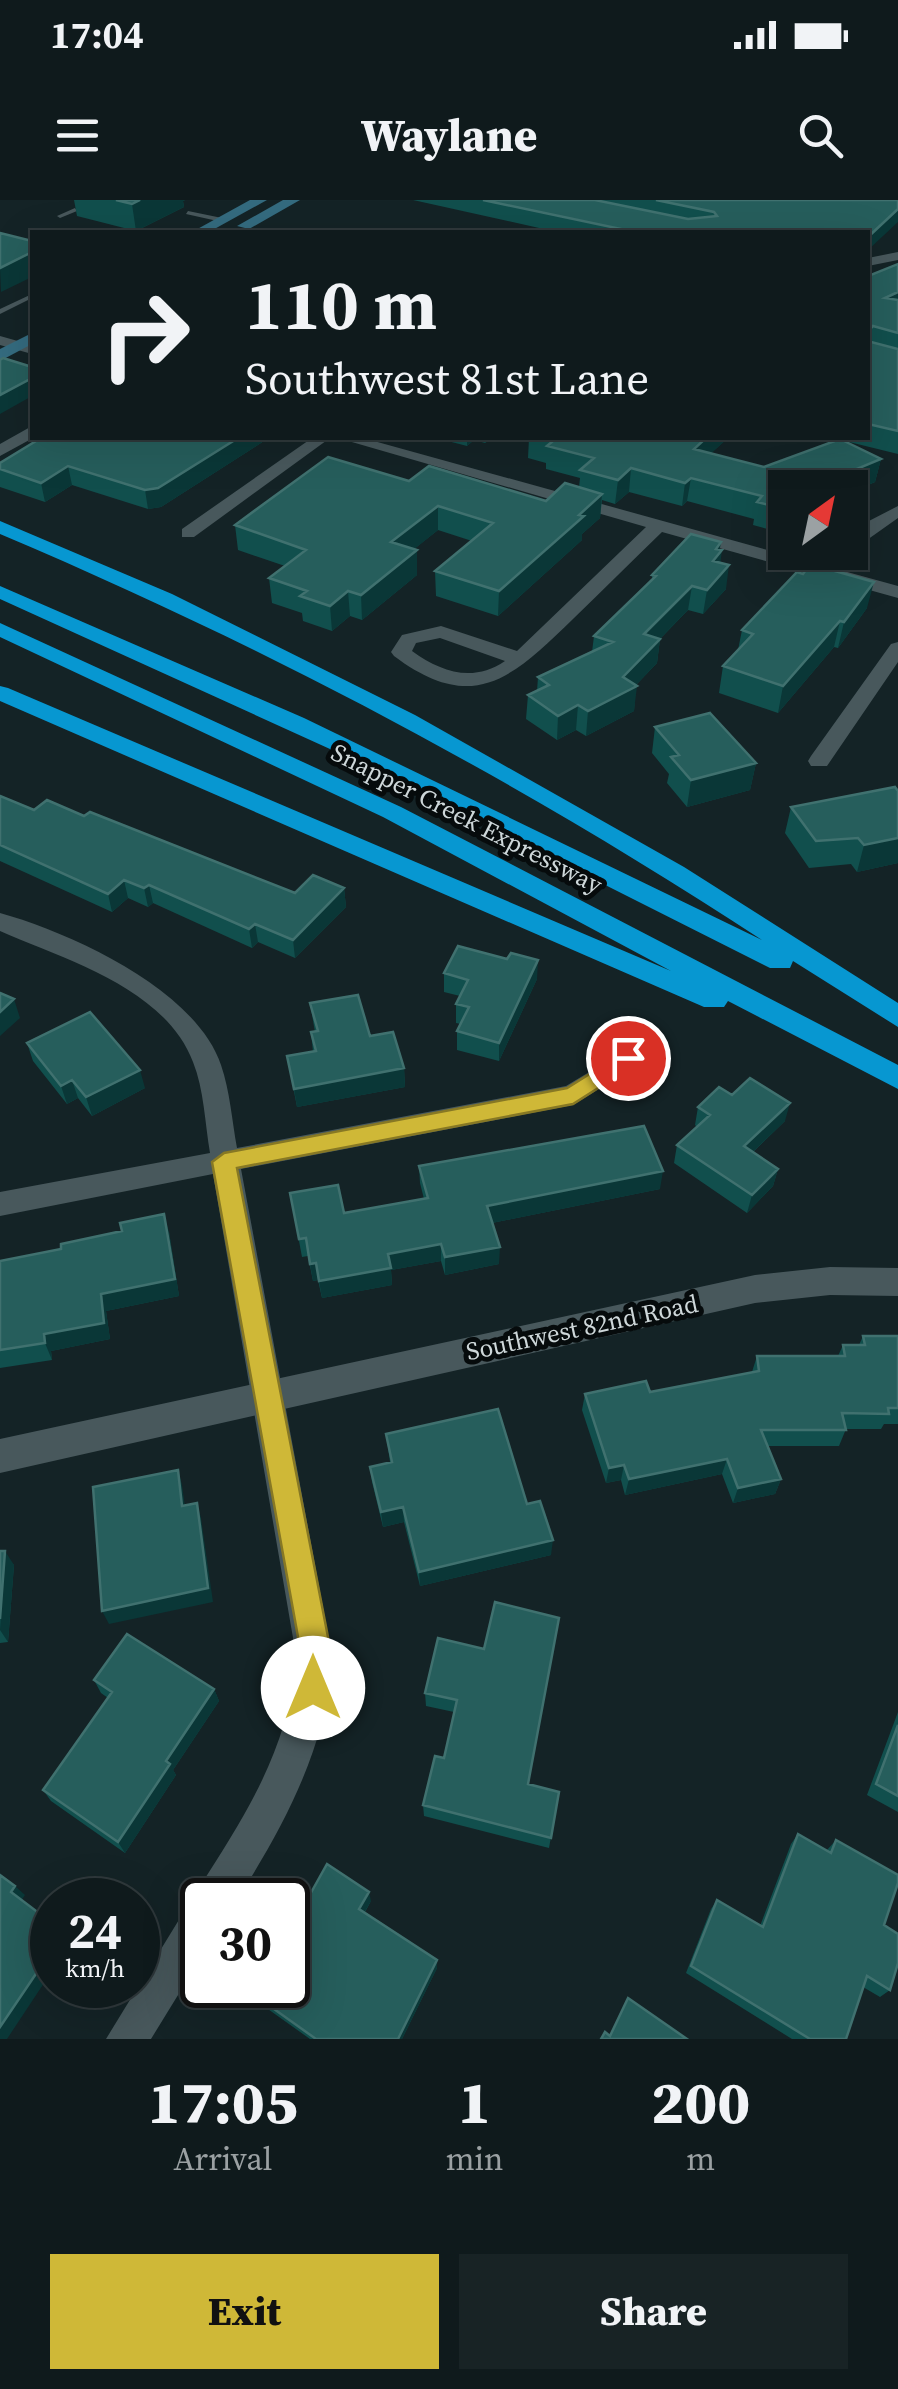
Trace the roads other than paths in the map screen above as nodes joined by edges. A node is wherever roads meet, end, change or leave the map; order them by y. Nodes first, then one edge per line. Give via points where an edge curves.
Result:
1 (260, 200) edge
2 (293, 200) edge
3 (75, 210) dead end
4 (188, 213) dead end
5 (60, 216) dead end
6 (222, 220) junction
7 (203, 230) edge
8 (237, 230) edge
9 (30, 297) edge
10 (0, 312) edge
11 (30, 320) edge
12 (0, 338) edge
13 (28, 344) edge
14 (0, 356) edge
15 (30, 433) edge
16 (319, 440) edge
17 (353, 440) edge
18 (0, 451) edge
19 (898, 511) edge
20 (659, 525) junction
21 (0, 527) edge
22 (868, 529) edge
23 (188, 534) dead end
24 (828, 572) joint
25 (0, 592) edge
26 (898, 592) edge
27 (0, 629) edge
28 (898, 648) edge
29 (520, 659) junction
30 (0, 693) edge
31 (819, 761) dead end
32 (0, 921) edge
33 (898, 1019) edge
34 (628, 1058) dead end
35 (898, 1079) edge
36 (224, 1162) junction
37 (0, 1204) edge
38 (898, 1282) edge
39 (268, 1394) junction
40 (0, 1456) edge
41 (228, 1878) edge
42 (180, 1954) edge
43 (127, 2039) edge

1 - 6 main road
2 - 8 main road
3 - 5 lane
4 - 6 lane
6 - 7 main road
9 - 10 lane
11 - 12 main road
12 - 13 street
13 - 14 main road
15 - 18 street
16 - 23 street
17 - 20 street
19 - 22 street
20 - 24 street
20 - 29 street
21 - 33 highway via 210,620 453,746 644,854
24 - 26 street
25 - 33 highway, Snapper Creek Expressway via 378,760
27 - 35 highway, Snapper Creek Expressway via 392,812
28 - 31 street
29 - 29 street via 441,632 410,638 401,652 472,681 493,679
30 - 35 highway
32 - 36 street via 148,992 190,1026 204,1053
34 - 36 street via 573,1095
36 - 37 street
36 - 39 street
38 - 39 street, Southwest 82nd Road via 756,1289
39 - 40 street, Southwest 82nd Road
39 - 41 street via 313,1637 313,1688 296,1761
42 - 43 street

